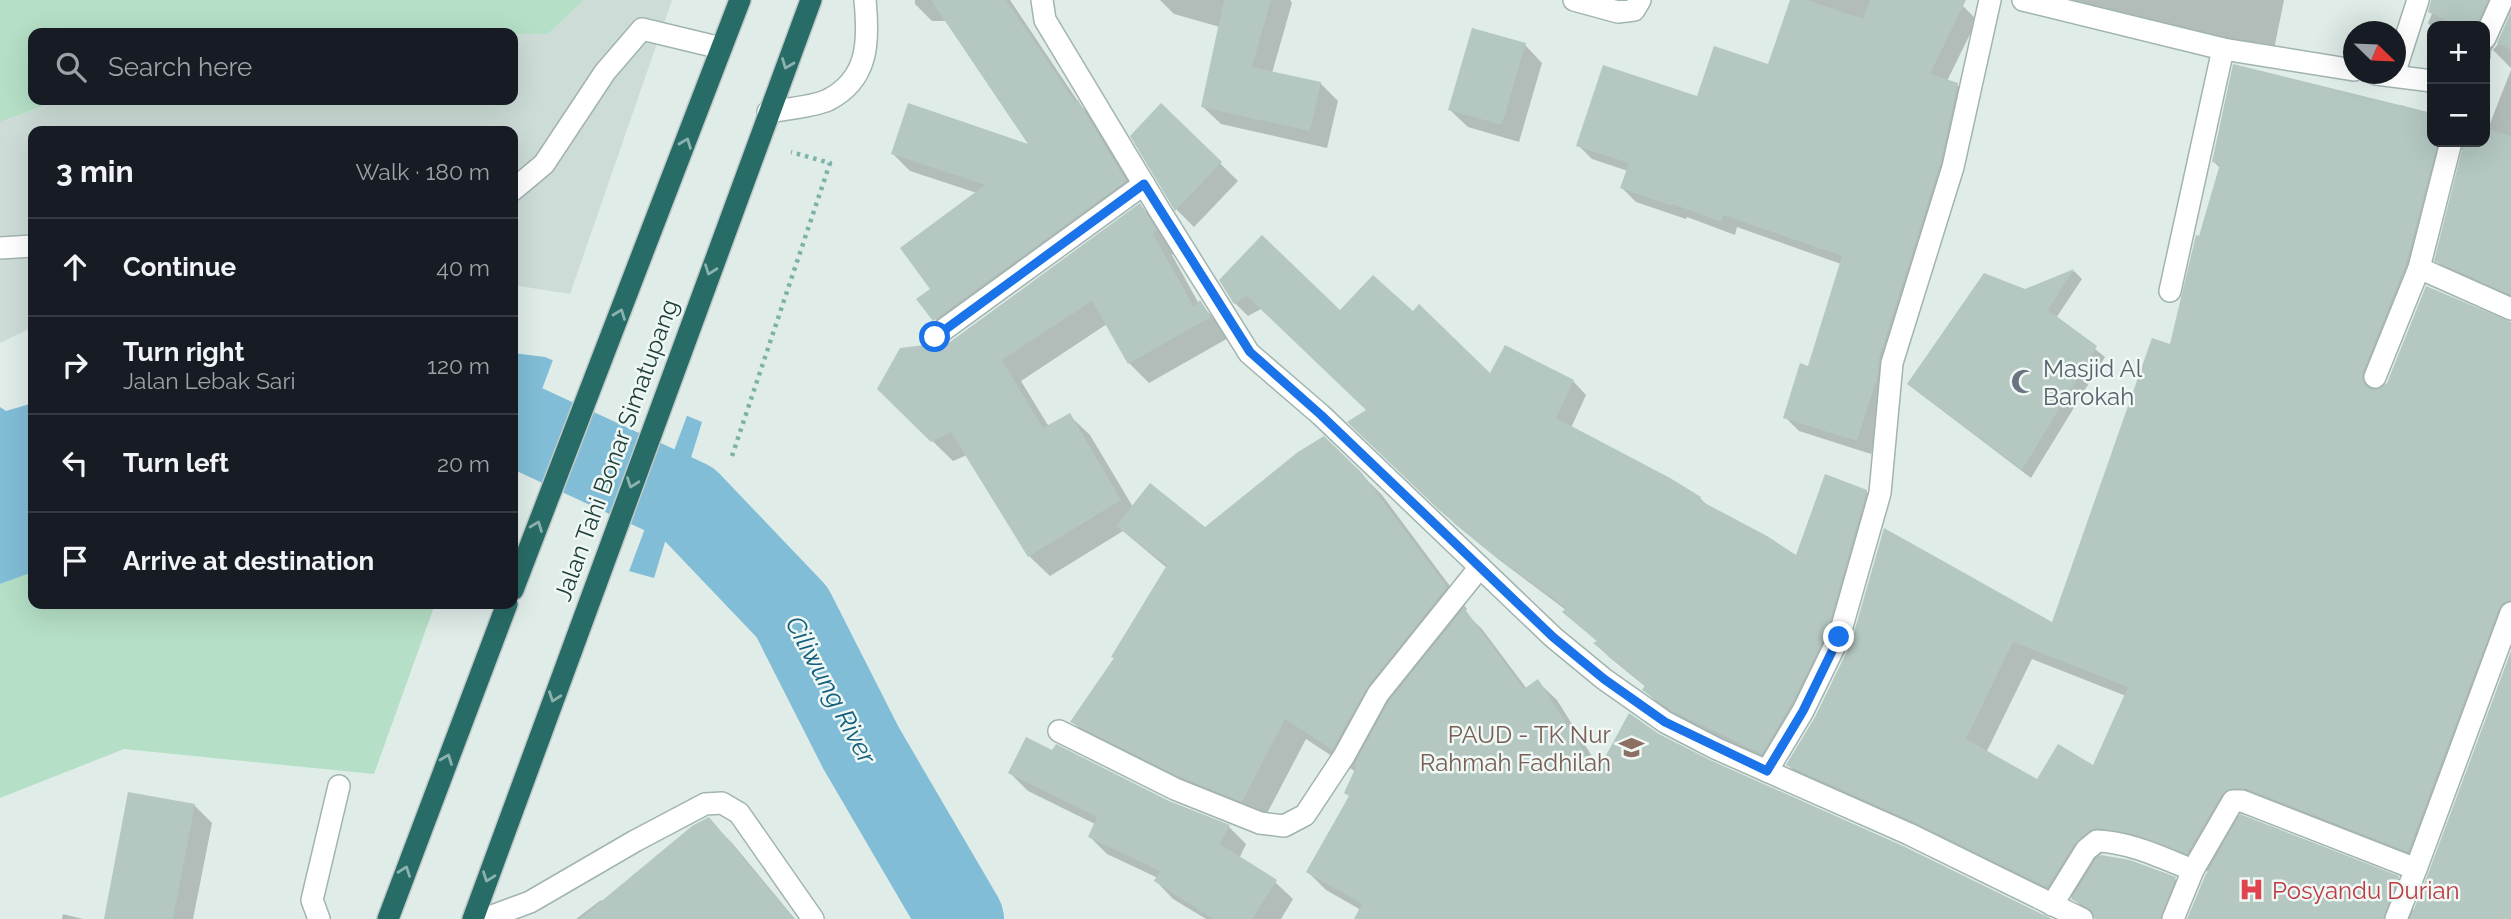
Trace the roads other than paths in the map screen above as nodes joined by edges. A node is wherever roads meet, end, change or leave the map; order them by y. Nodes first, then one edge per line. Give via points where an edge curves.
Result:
1 (740, 0) edge
2 (811, 0) edge
3 (865, 0) edge
4 (1042, 0) edge
5 (1574, 0) edge
6 (1640, 0) edge
7 (1990, 0) edge
8 (2023, 0) edge
9 (2418, 0) edge
10 (2502, 0) edge
11 (2490, 27) edge
12 (2406, 31) edge
13 (721, 48) junction
14 (2223, 49) junction
15 (2343, 68) edge
16 (2406, 76) edge
17 (2427, 80) edge
18 (768, 112) junction
19 (2450, 147) edge
20 (1144, 184) junction
21 (518, 186) edge
22 (28, 246) edge
23 (0, 247) edge
24 (2419, 268) junction
25 (2170, 291) dead end
26 (2511, 309) edge
27 (935, 337) dead end
28 (2375, 377) dead end
29 (1480, 567) junction
30 (518, 577) edge
31 (505, 609) edge
32 (2511, 613) edge
33 (1059, 731) dead end
34 (1767, 771) junction
35 (339, 786) dead end
36 (2416, 869) junction
37 (2193, 870) junction
38 (2052, 905) junction
39 (319, 919) edge
40 (388, 919) edge
41 (473, 919) edge
42 (484, 919) edge
43 (813, 919) edge
44 (2082, 919) edge
45 (2173, 919) edge
46 (2396, 919) edge

1 - 13 highway, Jalan Tahi Bonar Simatupang
2 -> 18 highway, Jalan Tahi Bonar Simatupang
3 - 18 street via 866,57 851,83 827,101
4 - 20 street via 1045,20
5 - 6 street via 1618,12 1634,10
7 - 34 street via 1953,167 1892,363 1880,493 1839,637
8 - 14 street
9 - 12 street
10 - 11 street
13 - 21 street via 642,29 605,72 544,164
30 -> 13 highway, Jalan Tahi Bonar Simatupang
14 - 15 street
14 - 25 street
16 - 17 street
18 -> 41 highway, Jalan Tahi Bonar Simatupang
19 - 24 street
20 - 27 street
20 - 29 street via 1250,352
22 - 23 street
24 - 26 street
24 - 28 street
29 - 33 street via 1378,694 1305,815 1284,826 1260,823 1175,789
29 - 34 street via 1604,679 1665,722
40 -> 31 highway
32 - 36 street
34 - 38 street
35 - 39 street via 312,900
36 - 37 street via 2234,801
36 - 46 street
37 - 38 street via 2129,846 2097,841 2086,850
37 - 45 street
38 - 44 street
42 - 43 street via 530,902 705,804 722,803 740,813

